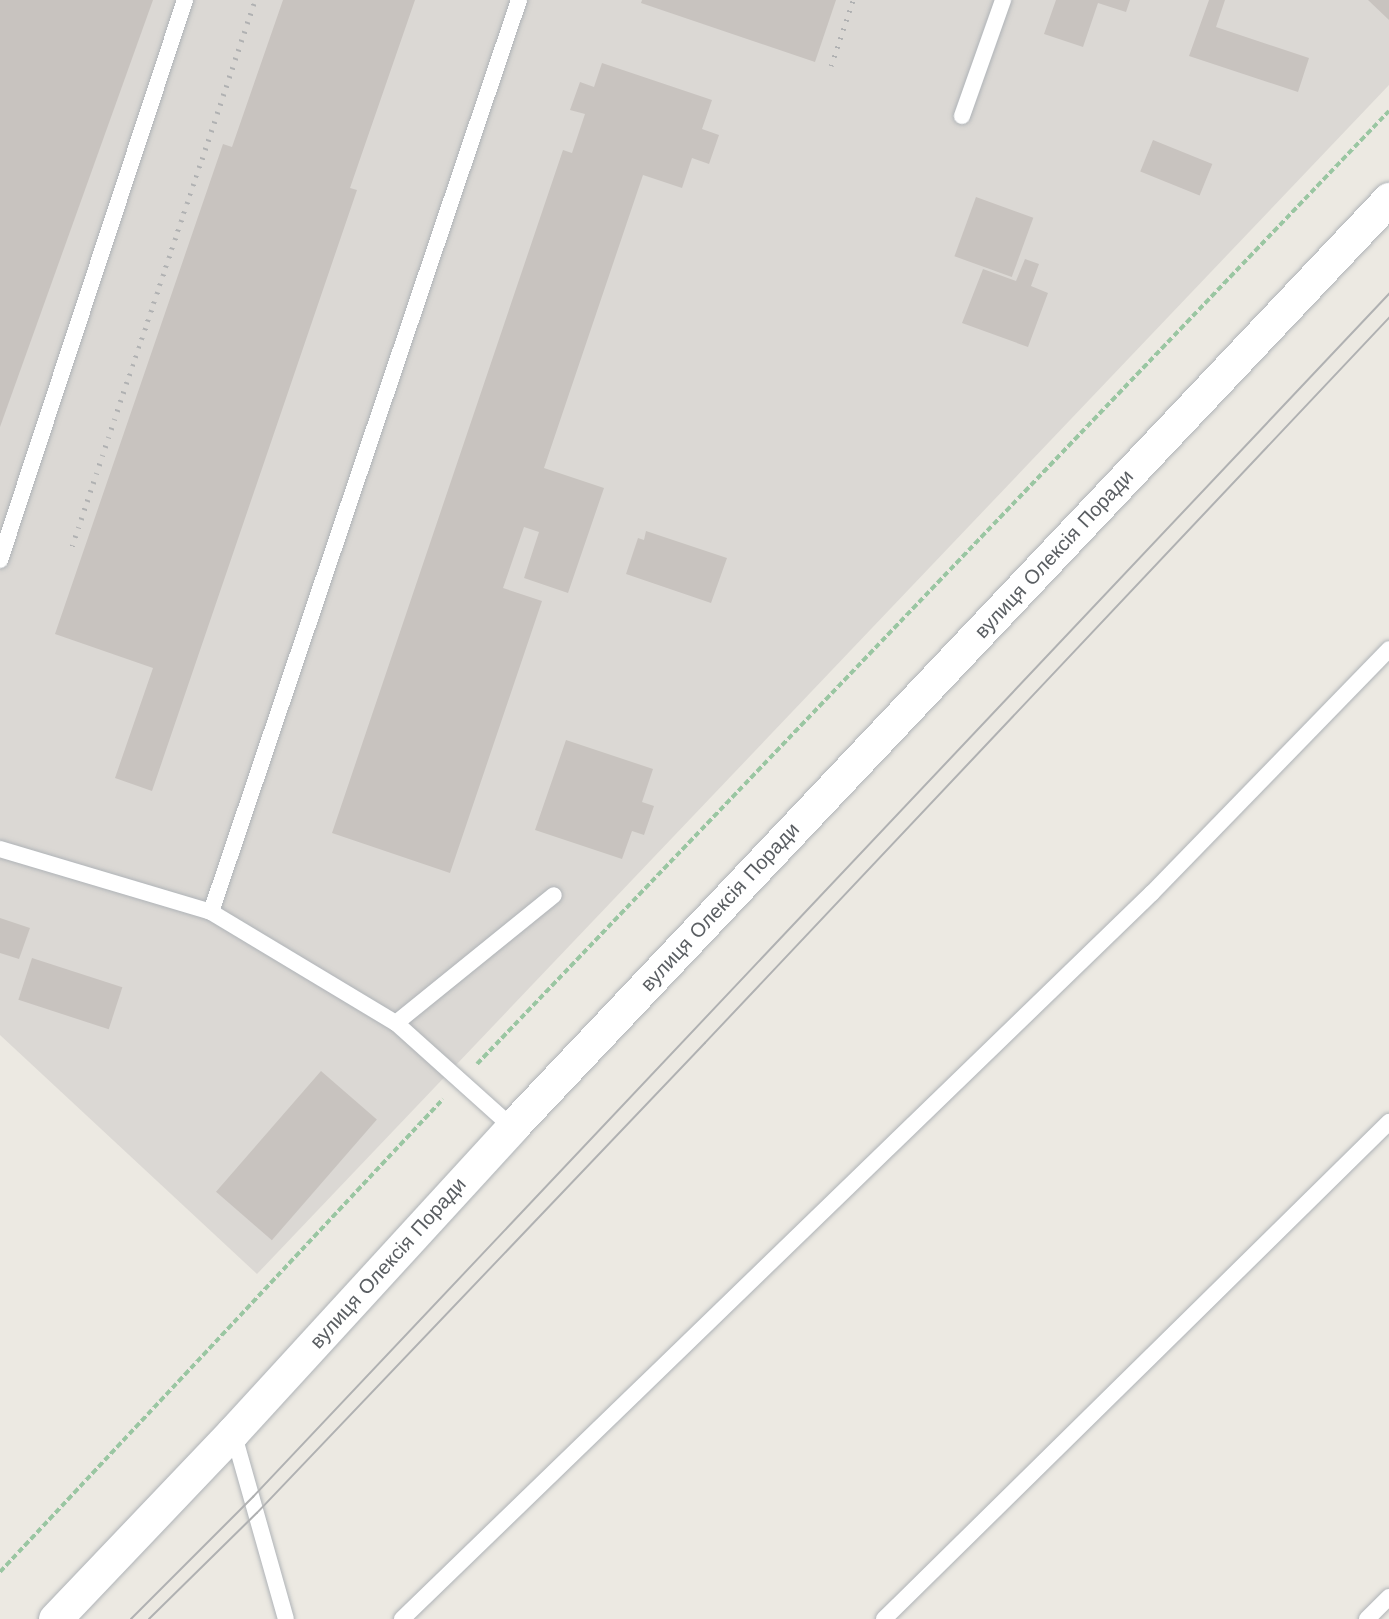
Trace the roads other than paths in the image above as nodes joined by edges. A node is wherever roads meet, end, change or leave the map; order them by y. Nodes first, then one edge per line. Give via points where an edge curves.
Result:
1 (185, 0) edge
2 (519, 0) edge
3 (1003, 0) edge
4 (963, 116) dead end
5 (1389, 200) edge
6 (0, 560) edge
7 (1389, 649) edge
8 (0, 849) edge
9 (554, 895) dead end
10 (212, 912) junction
11 (396, 1023) junction
12 (1389, 1122) edge
13 (512, 1126) junction
14 (234, 1432) junction
15 (1389, 1597) edge
16 (55, 1619) edge
17 (286, 1619) edge
18 (402, 1619) edge
19 (884, 1619) edge
20 (1367, 1619) edge

1 - 6 lane
2 - 10 lane
3 - 4 lane
5 - 13 main road, вулиця Олексія Поради
7 - 18 lane via 1152,893
8 - 10 lane
9 - 11 lane
10 - 11 lane
11 - 13 lane
12 - 19 lane
13 - 14 main road, вулиця Олексія Поради
14 - 16 main road, вулиця Олексія Поради
14 - 17 lane
15 - 20 lane

